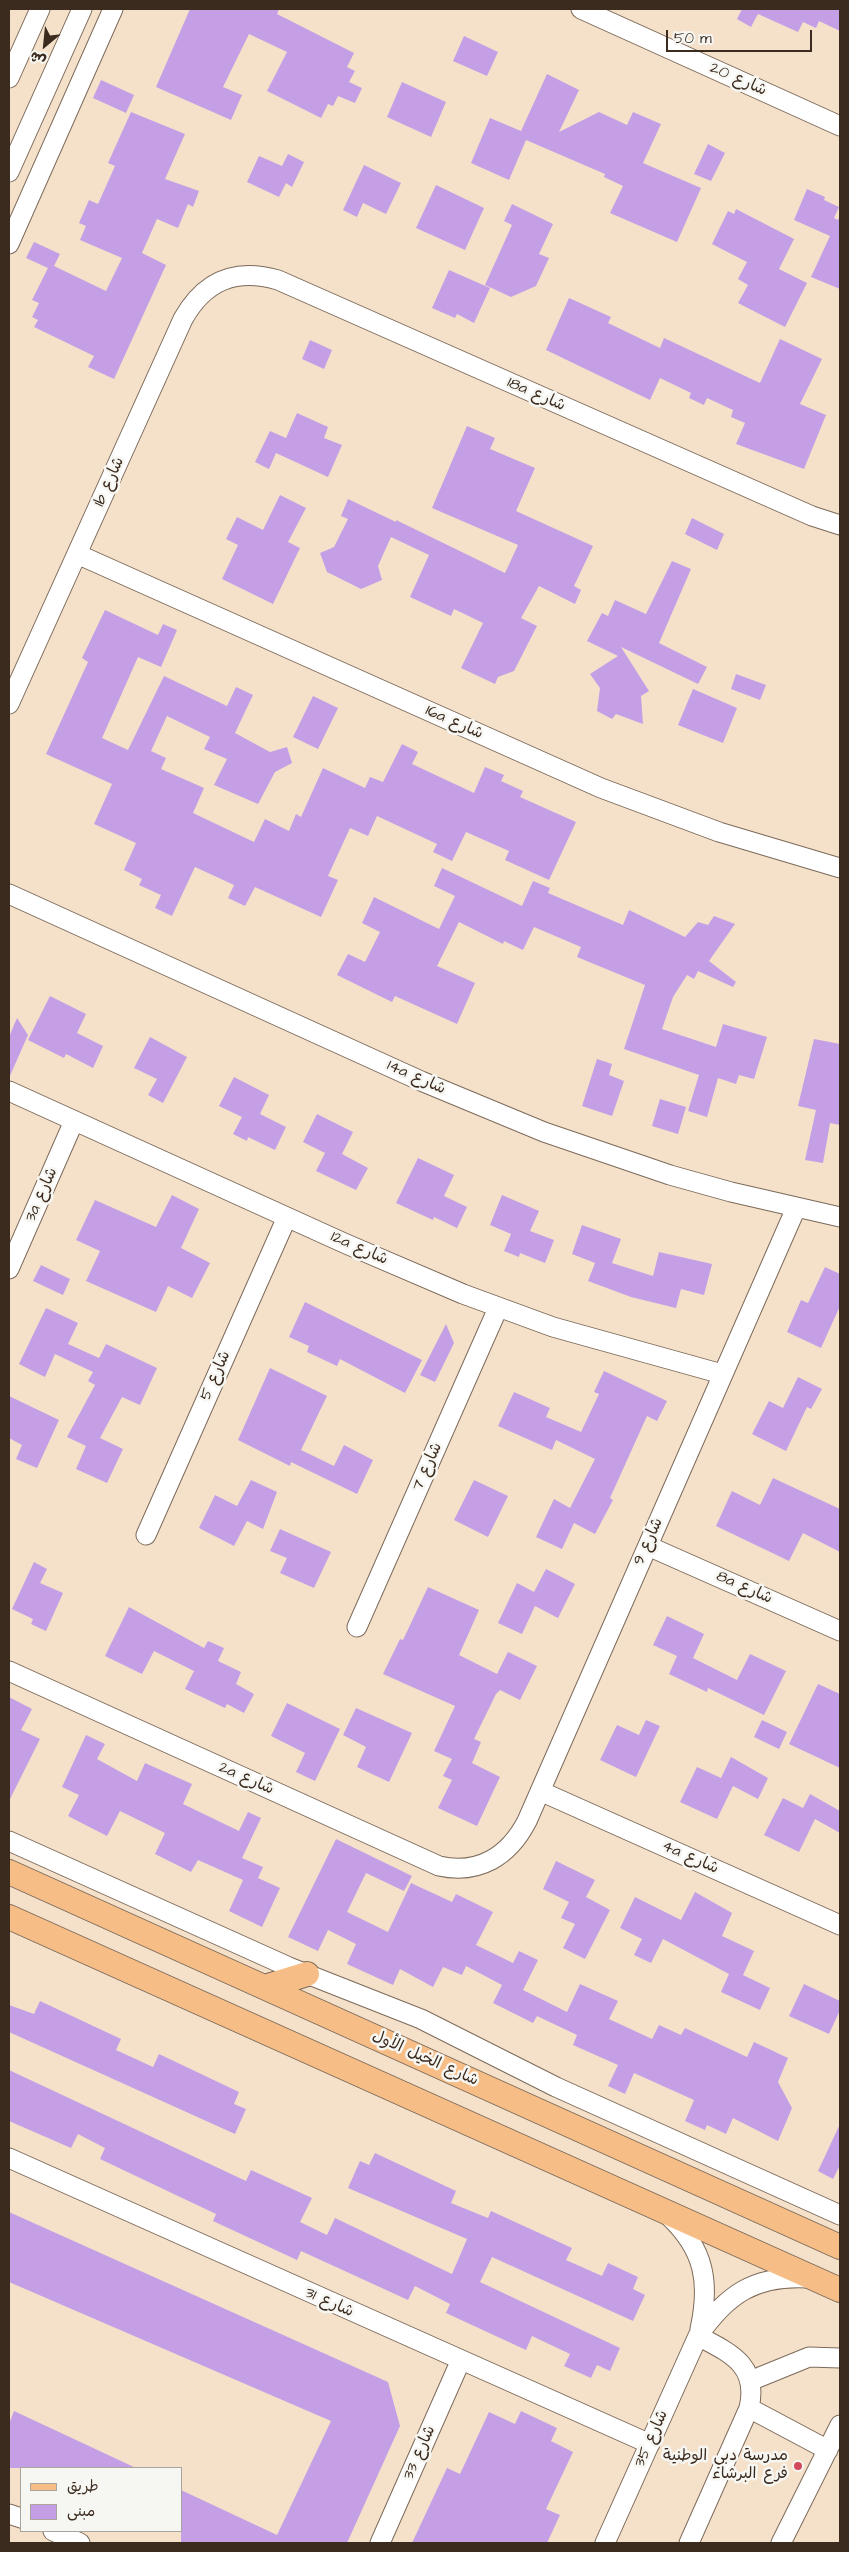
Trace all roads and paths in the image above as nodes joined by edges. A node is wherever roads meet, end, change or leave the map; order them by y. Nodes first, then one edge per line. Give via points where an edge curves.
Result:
1 (40, 9) edge
2 (82, 9) edge
3 (113, 9) edge
4 (580, 9) edge
5 (9, 78) edge
6 (840, 126) edge
7 (9, 172) edge
8 (9, 244) edge
9 (230, 277) joint
10 (840, 526) edge
11 (77, 554) junction
12 (9, 704) edge
13 (840, 868) edge
14 (9, 894) edge
15 (9, 1091) edge
16 (74, 1121) junction
17 (796, 1208) junction
18 (287, 1217) junction
19 (840, 1217) edge
20 (9, 1269) edge
21 (498, 1308) junction
22 (722, 1374) junction
23 (146, 1535) dead end
24 (648, 1546) junction
25 (357, 1627) dead end
26 (840, 1631) edge
27 (9, 1671) edge
28 (540, 1792) junction
29 (9, 1841) edge
30 (486, 1863) joint
31 (9, 1872) edge
32 (9, 1917) edge
33 (840, 1925) edge
34 (307, 1974) junction
35 (265, 1987) junction
36 (9, 2158) edge
37 (665, 2211) junction
38 (840, 2215) edge
39 (840, 2247) edge
40 (816, 2279) junction
41 (840, 2290) edge
42 (698, 2336) junction
43 (840, 2358) edge
44 (460, 2362) junction
45 (750, 2381) junction
46 (749, 2408) junction
47 (840, 2424) edge
48 (650, 2444) junction
49 (828, 2450) junction
50 (55, 2532) edge
51 (80, 2543) edge
52 (380, 2543) edge
53 (605, 2543) edge
54 (689, 2543) edge
55 (781, 2543) edge

1 - 5 street
2 - 7 street
3 - 8 street
4 - 6 street, شارع 20
9 - 10 street, 18a شارع via 247,274 278,280 613,430
9 - 11 street, 1b شارع via 215,283 191,304
11 - 12 street, 1b شارع
11 - 13 street, 16a شارع via 600,788 719,832
14 - 17 street, 14a شارع via 421,1081 544,1132 670,1175
15 - 16 street, 12a شارع
16 - 18 street, 12a شارع
16 - 20 street, 3a شارع
17 - 19 street, 14a شارع
17 - 22 street, شارع 9
18 - 21 street, 12a شارع
18 - 23 street, شارع 5
21 - 22 street, 12a شارع via 600,1341
21 - 25 street, شارع 7
22 - 24 street, شارع 9
24 - 26 street, 8a شارع
24 - 28 street, شارع 9
27 - 30 street, 2a شارع via 439,1866 463,1869
28 - 30 street, شارع 9 via 520,1834 505,1851
28 - 33 street, 4a شارع
29 - 34 street
31 - 35 main road, شارع الخيل الأول
32 - 37 main road
34 - 35 main road
34 - 38 street via 421,2019 556,2087
35 - 39 main road, شارع الخيل الأول
36 - 44 street, شارع 31
37 - 40 main road
37 - 42 street, شارع 35 via 687,2236 702,2266 706,2296
40 - 41 main road
40 - 42 street, شارع 35 via 787,2277 751,2286 720,2306
42 - 45 street via 736,2357
42 - 48 street, شارع 35
43 - 45 street via 819,2356 800,2360
44 - 48 street, شارع 31
44 - 52 street, شارع 33
45 - 46 street
46 - 49 street
46 - 54 street
47 - 49 street
48 - 53 street, شارع 35
49 - 55 street
50 - 51 street

